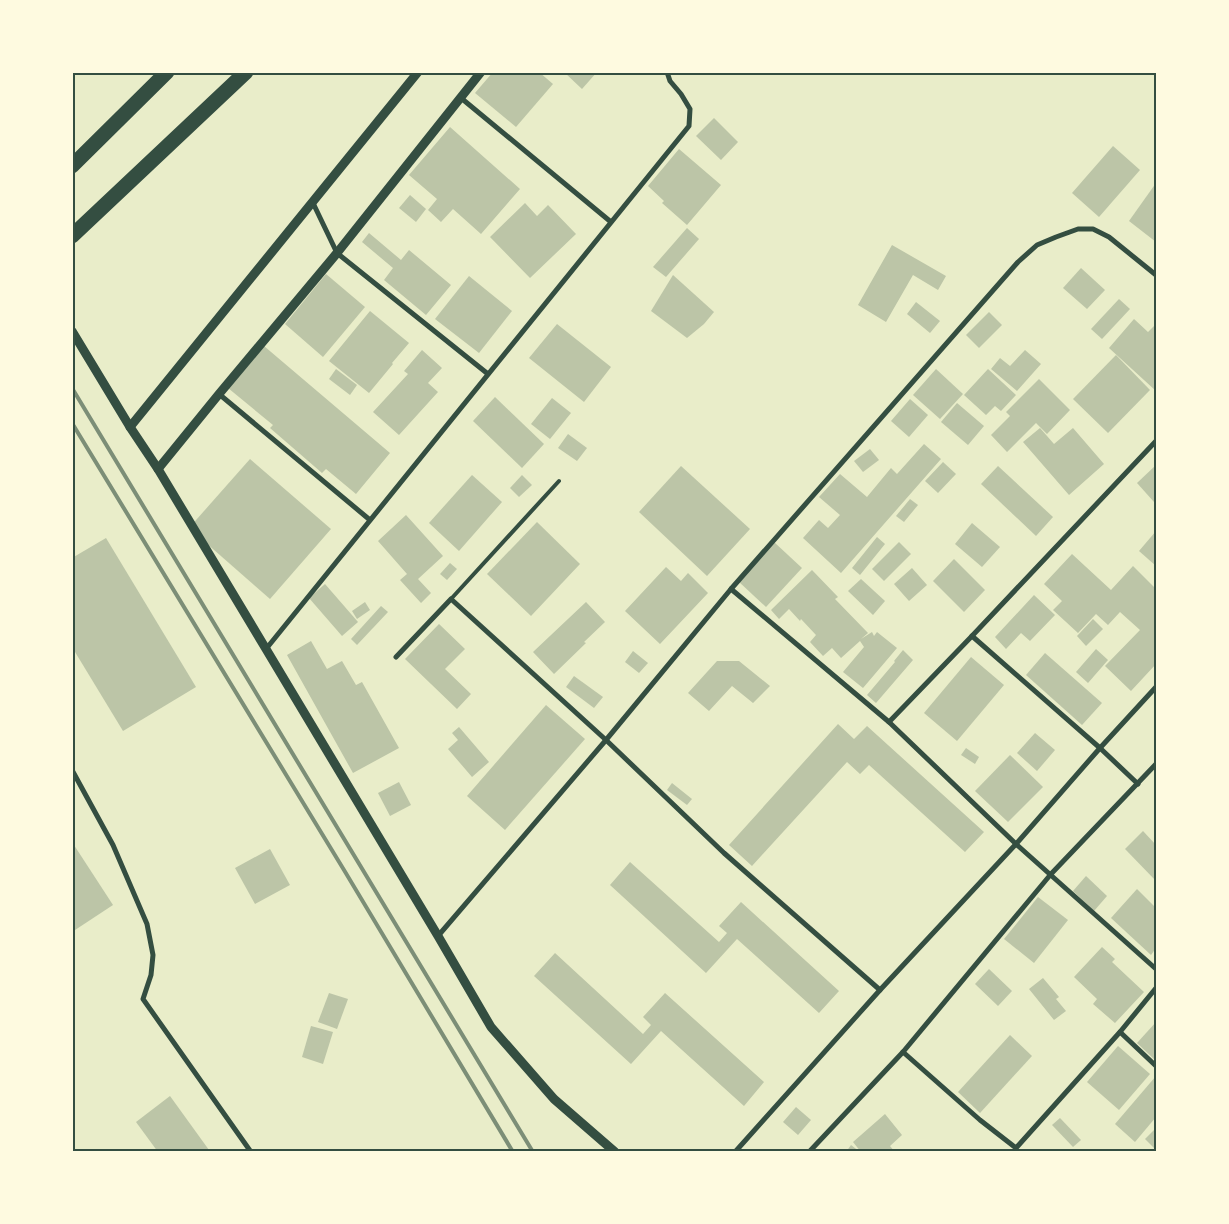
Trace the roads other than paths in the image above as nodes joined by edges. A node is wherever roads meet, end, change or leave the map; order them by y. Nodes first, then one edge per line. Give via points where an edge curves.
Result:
1 (167, 72) edge
2 (246, 72) edge
3 (418, 72) edge
4 (482, 72) edge
5 (667, 72) edge
6 (461, 98) junction
7 (74, 165) edge
8 (313, 203) junction
9 (611, 222) junction
10 (72, 236) edge
11 (337, 253) junction
12 (1156, 276) edge
13 (72, 331) edge
14 (488, 374) junction
15 (218, 394) junction
16 (130, 427) junction
17 (1156, 441) edge
18 (158, 469) junction
19 (559, 481) dead end
20 (370, 520) junction
21 (731, 589) junction
22 (451, 599) junction
23 (972, 636) junction
24 (266, 649) junction
25 (396, 657) dead end
26 (1156, 688) edge
27 (889, 722) junction
28 (606, 740) junction
29 (1100, 748) junction
30 (1156, 764) edge
31 (72, 770) edge
32 (1138, 784) junction
33 (1016, 844) junction
34 (1052, 874) junction
35 (438, 936) junction
36 (1156, 969) edge
37 (1156, 988) edge
38 (880, 990) junction
39 (1120, 1032) junction
40 (903, 1052) junction
41 (1156, 1066) edge
42 (251, 1152) edge
43 (615, 1152) edge
44 (735, 1152) edge
45 (809, 1152) edge

1 - 7 highway
2 - 10 highway
3 - 8 street
4 - 6 street
5 - 9 street via 690,109 689,126
6 - 9 street
6 - 11 street
8 - 11 street
8 - 16 street
9 - 14 street
11 - 14 street
11 - 15 street
12 - 21 street via 1109,237 1093,229 1078,229 1037,245 1018,262
13 - 16 street
14 - 20 street
15 - 18 street
15 - 20 street
16 - 18 street
17 - 23 street
18 - 24 street
19 - 22 lane
20 - 24 street
21 - 27 street
21 - 28 street
22 - 25 street
22 - 28 street
23 - 27 street
23 - 29 street
24 - 35 street
26 - 29 street
27 - 33 street
28 - 35 street
28 - 38 street via 724,852
29 - 32 street
29 - 33 street
30 - 32 street
31 - 42 street via 113,845 147,924 153,955 143,999
32 - 34 street
33 - 34 street
33 - 38 street
34 - 36 street
34 - 40 street
35 - 43 street via 491,1027 554,1100
37 - 39 street
38 - 44 street
39 - 40 street via 1016,1148
39 - 41 street
40 - 45 street

